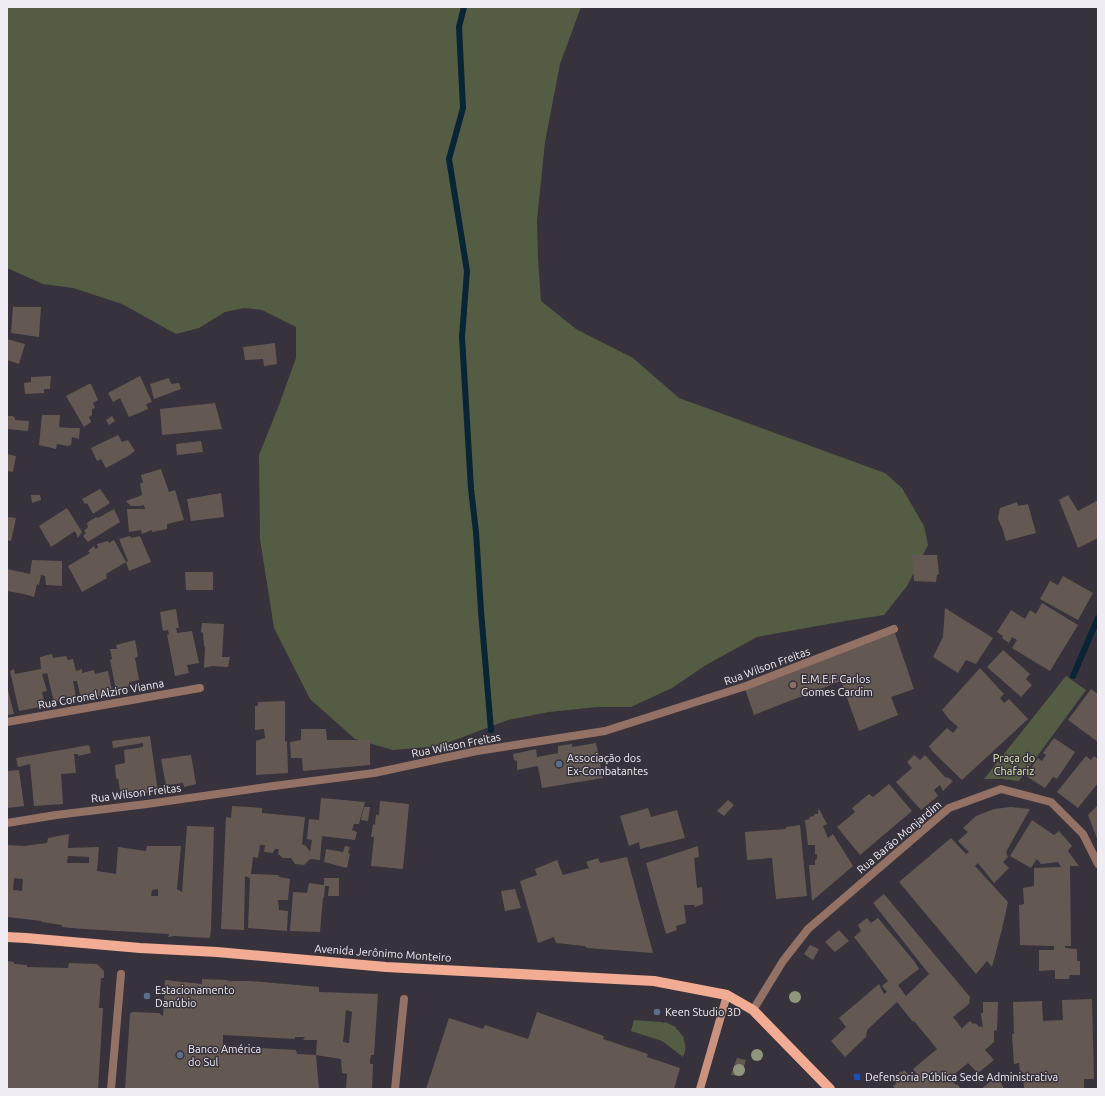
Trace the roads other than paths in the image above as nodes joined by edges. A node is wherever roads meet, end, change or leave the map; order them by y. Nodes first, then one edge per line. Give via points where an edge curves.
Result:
1 (894, 629) dead end
2 (200, 688) dead end
3 (7, 722) edge
4 (7, 823) edge
5 (1098, 864) edge
6 (7, 937) edge
7 (121, 974) dead end
8 (727, 995) junction
9 (404, 999) dead end
10 (754, 1010) junction
11 (111, 1089) edge
12 (396, 1089) edge
13 (700, 1089) edge
14 (830, 1089) edge

1 - 4 street, Rua Wilson Freitas via 746,686 605,731 477,751 374,773
2 - 3 street, Rua Coronel Alziro Vianna
5 - 10 street, Rua Barão Monjardim via 1083,834 1051,802 1001,789 949,808 808,929 783,961
6 - 8 main road, Avenida Jerônimo Monteiro via 386,966 654,980
7 - 11 street
8 - 10 main road, Avenida Jerônimo Monteiro
8 - 13 main road
9 - 12 street
10 - 14 main road, Avenida Jerônimo Monteiro

